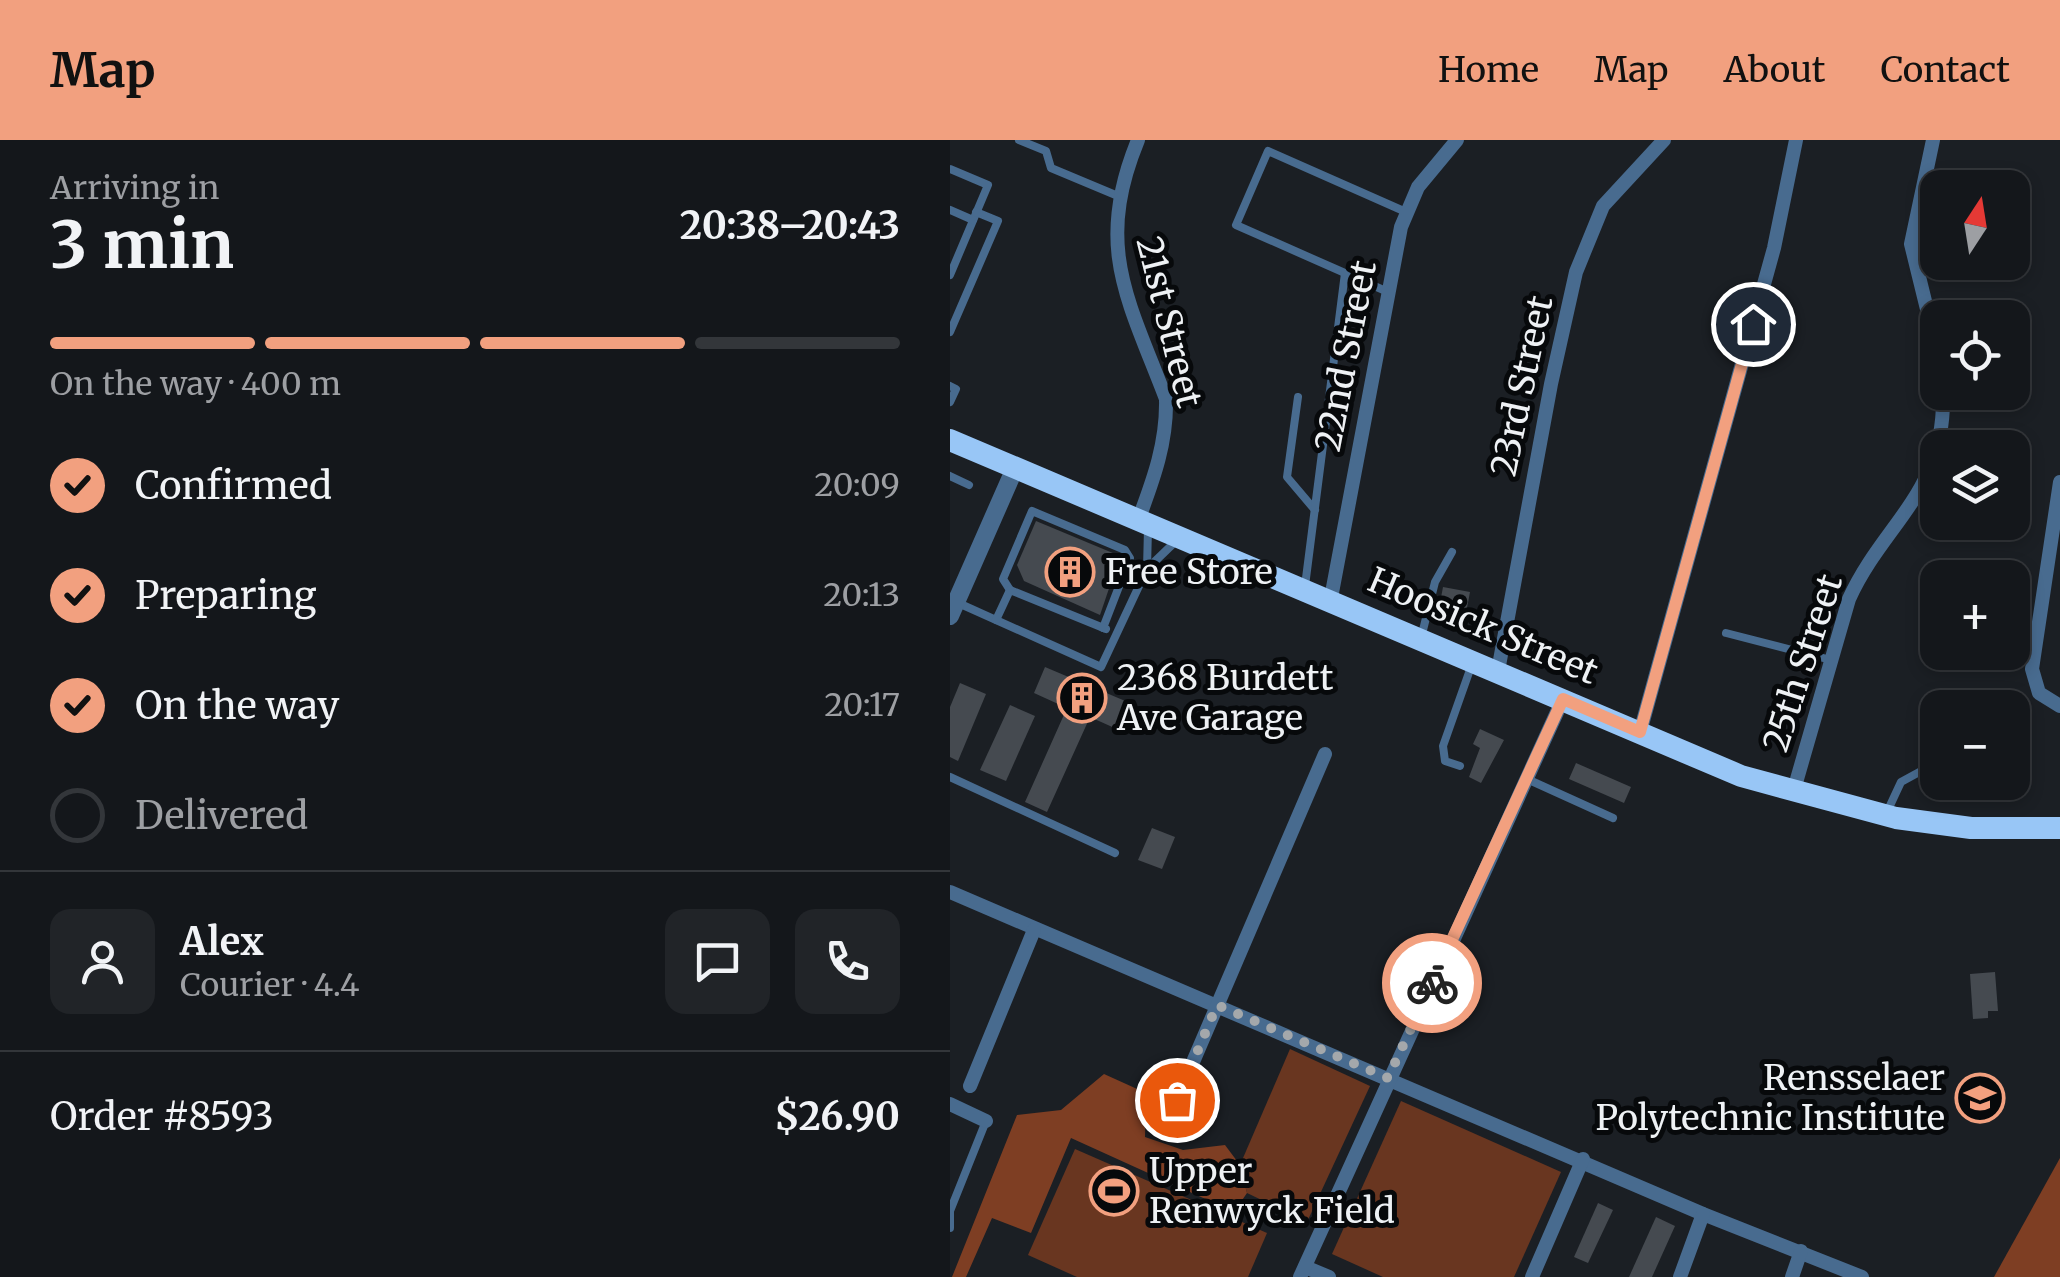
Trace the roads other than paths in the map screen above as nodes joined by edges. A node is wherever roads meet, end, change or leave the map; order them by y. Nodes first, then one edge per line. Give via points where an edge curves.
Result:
1 (1019, 140) edge
2 (1138, 140) edge
3 (1456, 140) edge
4 (1664, 140) edge
5 (1796, 140) edge
6 (1932, 140) edge
7 (950, 170) edge
8 (1118, 196) junction
9 (950, 210) edge
10 (1406, 212) junction
11 (975, 216) junction
12 (954, 254) edge
13 (1344, 273) junction
14 (950, 275) edge
15 (1388, 292) junction
16 (1925, 300) edge
17 (950, 332) edge
18 (950, 386) edge
19 (1298, 396) dead end
20 (950, 402) edge
21 (1941, 410) edge
22 (950, 440) edge
23 (1014, 468) junction
24 (950, 476) edge
25 (2060, 482) edge
26 (970, 485) dead end
27 (1315, 510) junction
28 (1143, 520) junction
29 (2056, 527) edge
30 (1181, 536) junction
31 (1452, 552) dead end
32 (1147, 569) junction
33 (1305, 587) junction
34 (1010, 590) junction
35 (1331, 598) junction
36 (953, 609) edge
37 (996, 620) junction
38 (1103, 628) junction
39 (1726, 632) dead end
40 (1114, 633) junction
41 (1421, 638) junction
42 (1474, 660) junction
43 (1831, 660) junction
44 (1498, 671) junction
45 (1563, 699) junction
46 (2055, 703) edge
47 (1640, 732) junction
48 (1325, 754) dead end
49 (1460, 766) dead end
50 (1920, 772) edge
51 (950, 777) edge
52 (1526, 779) junction
53 (1793, 793) junction
54 (1885, 816) junction
55 (1613, 818) dead end
56 (2060, 828) edge
57 (1116, 854) dead end
58 (950, 892) edge
59 (1034, 930) junction
60 (1217, 1005) junction
61 (1388, 1078) junction
62 (970, 1086) dead end
63 (950, 1104) edge
64 (986, 1120) joint
65 (1163, 1132) dead end
66 (1583, 1160) junction
67 (1703, 1214) junction
68 (950, 1228) edge
69 (1801, 1251) junction
70 (1302, 1272) edge
71 (1328, 1277) edge
72 (1532, 1277) edge
73 (1680, 1277) edge
74 (1792, 1277) edge
75 (1862, 1277) edge

1 - 8 lane via 1046,151 1052,168
2 - 8 street, 21st Street
3 - 10 street, 22nd Street
4 - 44 street, 23rd Street via 1603,206 1576,272
5 - 47 street via 1774,248
6 - 16 street via 1911,244
7 - 11 lane via 988,185
8 - 28 street, 21st Street via 1116,250 1124,288 1166,399 1164,442
9 - 11 lane
10 - 13 lane via 1268,151 1236,225
10 - 15 street, 22nd Street
11 - 12 lane
11 - 17 lane via 998,221
12 - 14 lane
13 - 15 lane
13 - 27 lane
15 - 35 street, 22nd Street
18 - 20 lane via 956,389
19 - 27 lane via 1287,477
21 - 43 street, 25th Street via 1922,490 1859,576
22 - 23 highway, Hoosick Street
23 - 28 highway, Hoosick Street
23 - 36 street
24 - 26 lane
25 - 29 street
27 - 33 lane
28 - 30 highway, Hoosick Street
28 - 32 lane
29 - 46 street via 2032,668 2033,683
30 - 32 lane
30 - 33 highway, Hoosick Street
31 - 41 lane via 1435,582
32 - 40 lane
33 - 35 highway, Hoosick Street
34 - 37 lane
34 - 38 lane
34 - 38 lane via 1003,578 1032,512 1125,550 1130,558
35 - 41 highway, Hoosick Street
36 - 37 lane
37 - 40 lane via 1101,667
38 - 40 lane
39 - 43 lane
41 - 42 highway, Hoosick Street
42 - 44 highway, Hoosick Street
42 - 49 lane via 1443,746 1445,761
43 - 53 street, 25th Street
44 - 45 highway, Hoosick Street
45 - 47 highway, Hoosick Street
45 - 52 street
47 - 53 highway, Hoosick Street
48 - 60 street
50 - 54 lane via 1901,782
51 - 57 lane
52 - 55 lane
52 - 61 street
53 - 54 highway, Hoosick Street
54 - 56 highway, Hoosick Street via 1971,828
58 - 59 street
59 - 60 street
59 - 62 street
60 - 61 street
60 - 65 street
61 - 66 street
61 - 70 street
63 - 64 street
64 - 68 lane via 950,1212
66 - 67 street
66 - 72 street
67 - 69 street
67 - 73 street
69 - 74 street
69 - 75 street
70 - 71 street

